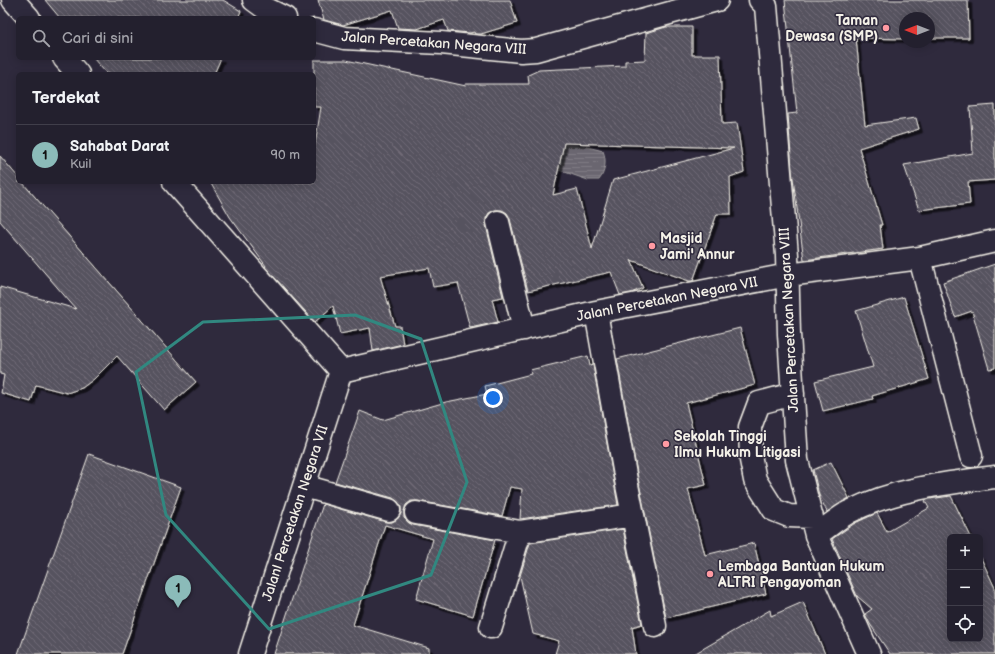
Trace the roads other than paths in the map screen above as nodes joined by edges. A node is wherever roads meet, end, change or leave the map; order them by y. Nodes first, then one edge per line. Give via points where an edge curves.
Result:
1 (13, 0) edge
2 (254, 0) edge
3 (717, 0) edge
4 (760, 0) edge
5 (27, 16) edge
6 (281, 16) edge
7 (316, 31) edge
8 (66, 60) edge
9 (76, 72) edge
10 (176, 184) edge
11 (498, 222) dead end
12 (995, 241) edge
13 (920, 258) junction
14 (788, 275) junction
15 (596, 312) junction
16 (524, 329) junction
17 (341, 371) junction
18 (793, 394) junction
19 (971, 456) dead end
20 (995, 477) edge
21 (304, 486) junction
22 (389, 510) dead end
23 (416, 513) dead end
24 (633, 515) junction
25 (814, 526) junction
26 (520, 532) junction
27 (655, 626) dead end
28 (491, 627) dead end
29 (250, 654) edge
30 (869, 654) edge

1 - 5 street
2 - 6 street
3 - 7 street, Jalan Percetakan Negara VIII via 536,50 344,38
4 - 14 street, Jalan Percetakan Negara VIII via 766,6
8 - 9 street
10 - 17 street
11 - 16 street
12 - 13 street, Jalanl Percetakan Negara VII
13 - 14 street, Jalanl Percetakan Negara VII
13 - 19 street
14 - 15 street, Jalanl Percetakan Negara VII
14 - 18 street, Jalan Percetakan Negara VIII
15 - 16 street, Jalanl Percetakan Negara VII
15 - 24 street
16 - 17 street, Jalanl Percetakan Negara VII
17 - 21 street, Jalanl Percetakan Negara VII
18 - 25 street, Jalan Percetakan Negara VIII via 797,460
18 - 25 street via 759,403 750,427 751,460 755,480 774,510
20 - 25 street via 945,483 885,497
21 - 22 street
21 - 29 street, Jalanl Percetakan Negara VII
23 - 26 street
24 - 26 street
24 - 27 street
25 - 30 street, Jalan Percetakan Negara VIII
26 - 28 street

